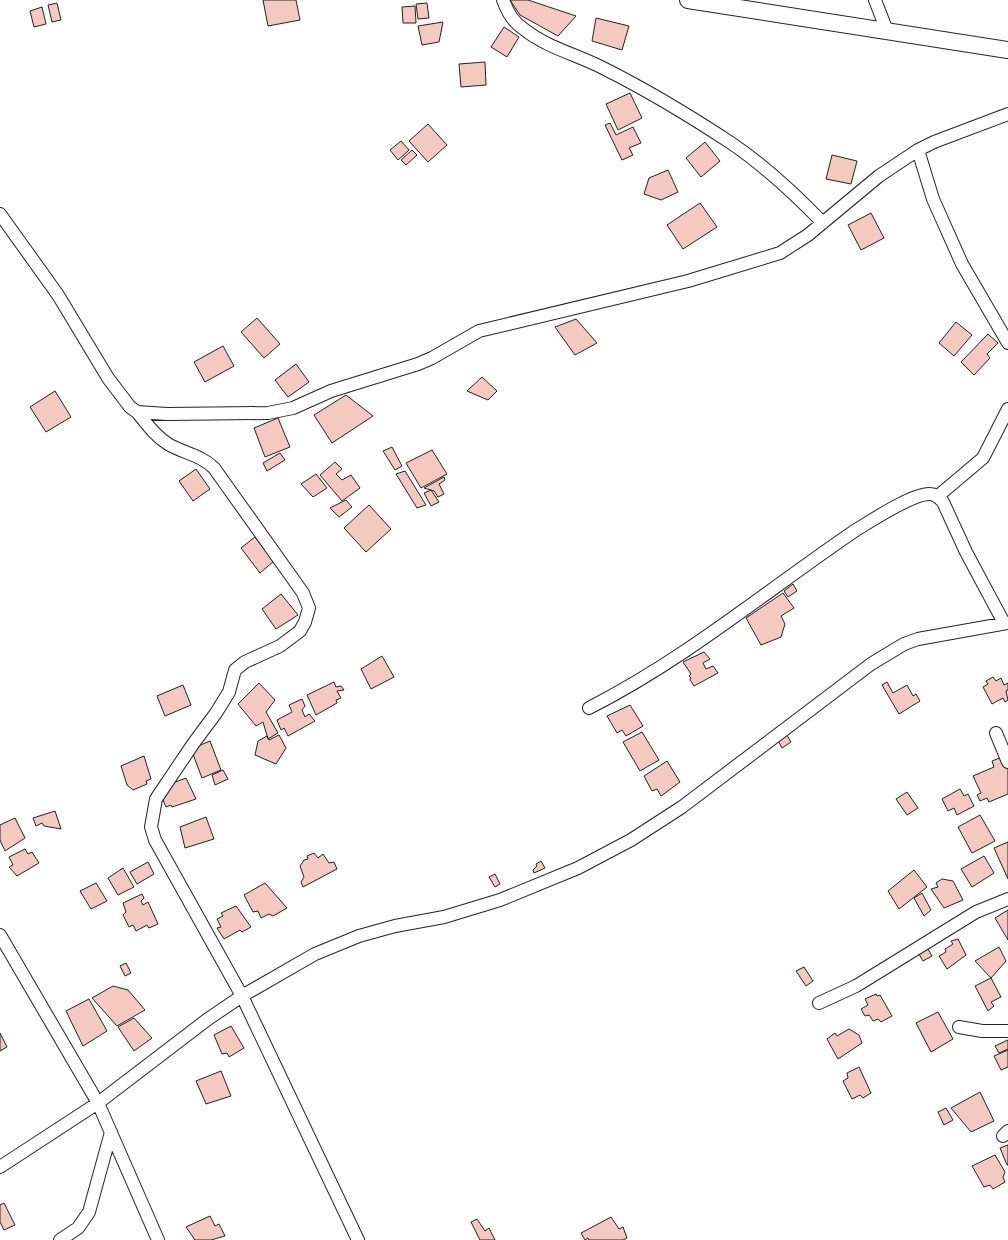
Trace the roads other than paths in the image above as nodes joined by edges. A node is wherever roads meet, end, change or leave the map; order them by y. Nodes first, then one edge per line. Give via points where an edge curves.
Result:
1 (503, 0) edge
2 (688, 0) edge
3 (875, 0) edge
4 (887, 31) junction
5 (1008, 50) edge
6 (1008, 114) edge
7 (918, 150) junction
8 (0, 214) edge
9 (823, 223) junction
10 (1008, 343) edge
11 (1008, 409) edge
12 (137, 412) junction
13 (938, 496) junction
14 (1006, 623) edge
15 (589, 708) dead end
16 (996, 733) dead end
17 (1008, 762) edge
18 (1008, 899) edge
19 (0, 935) edge
20 (242, 996) junction
21 (819, 1003) dead end
22 (960, 1027) dead end
23 (1008, 1031) edge
24 (98, 1103) junction
25 (111, 1132) junction
26 (0, 1167) edge
27 (60, 1240) edge
28 (158, 1240) edge
29 (358, 1240) edge

1 - 9 street via 514,22 525,31 635,84 720,136 774,176
2 - 4 main road
3 - 4 street
4 - 5 main road
6 - 7 street
7 - 9 street via 879,176
7 - 10 street via 933,200 962,264
8 - 12 street via 58,295 119,394
9 - 12 street via 780,253 672,285 479,331 418,364 337,389 285,411 228,415
11 - 13 street via 982,458
12 - 20 street via 167,443 202,458 214,468 303,593 309,608 300,631 280,646 235,670 229,692 162,788 154,808 151,828 155,840
13 - 14 street
13 - 15 street via 931,494 909,501 856,530 682,654
14 - 20 street via 925,637 890,652 682,807 578,868 467,911 359,936 315,954
16 - 17 street
18 - 21 street via 976,912 856,986
19 - 24 street
20 - 24 street
20 - 29 street
22 - 23 street
24 - 25 street
24 - 26 street
25 - 27 street via 89,1212 78,1228
25 - 28 street

